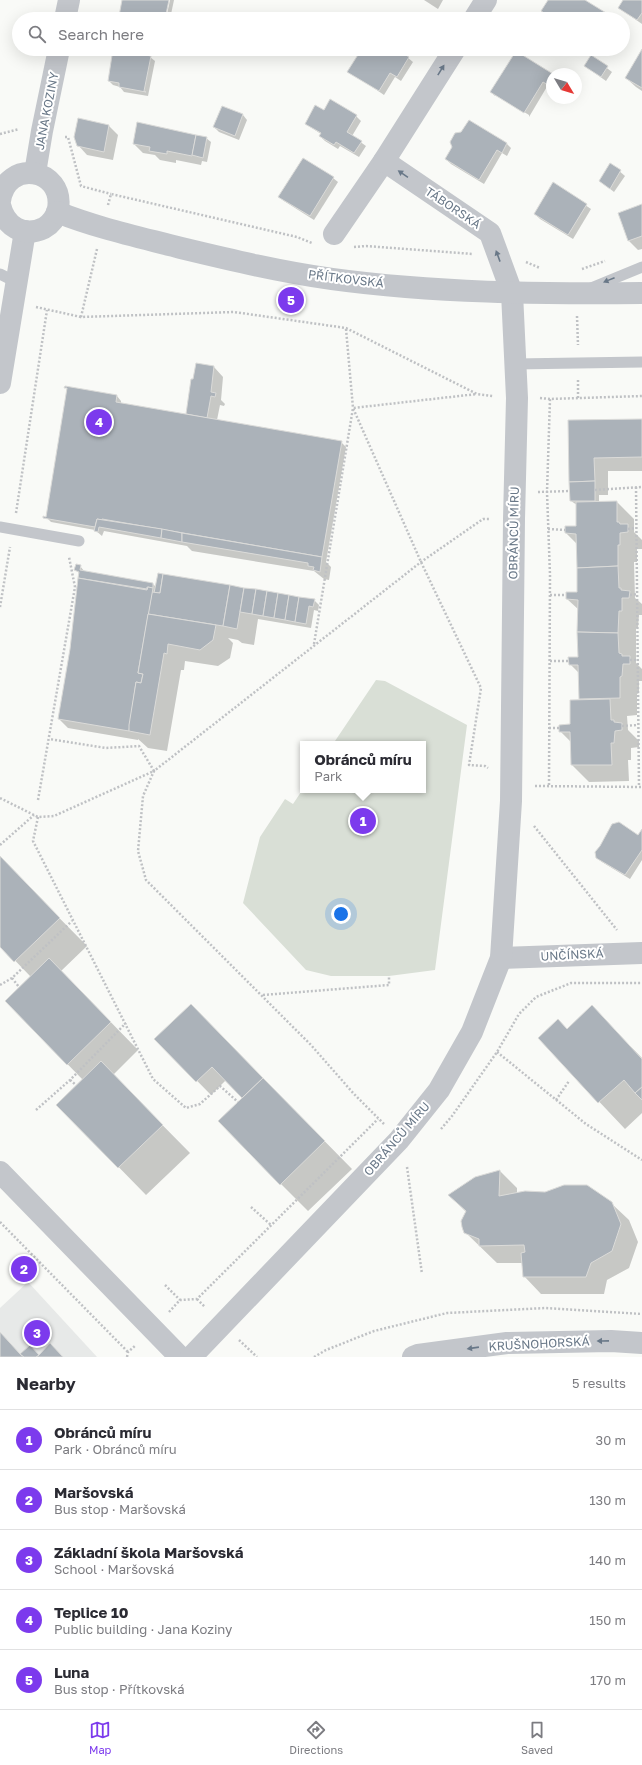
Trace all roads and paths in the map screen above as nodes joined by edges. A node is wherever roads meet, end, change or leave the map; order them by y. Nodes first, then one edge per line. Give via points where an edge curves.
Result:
1 (69, 0) edge
2 (486, 0) edge
3 (66, 12) edge
4 (478, 12) edge
5 (58, 56) edge
6 (451, 56) edge
7 (384, 161) junction
8 (35, 173) junction
9 (0, 198) edge
10 (57, 212) junction
11 (102, 228) junction
12 (25, 231) junction
13 (325, 240) joint
14 (352, 247) dead end
15 (498, 255) junction
16 (642, 267) edge
17 (546, 269) dead end
18 (9, 286) edge
19 (512, 292) junction
20 (577, 293) junction
21 (642, 293) edge
22 (47, 310) junction
23 (81, 317) junction
24 (346, 328) junction
25 (642, 362) edge
26 (515, 364) junction
27 (0, 384) edge
28 (477, 394) junction
29 (642, 396) edge
30 (517, 398) junction
31 (353, 408) junction
32 (636, 487) junction
33 (642, 487) edge
34 (595, 490) dead end
35 (515, 491) junction
36 (570, 491) dead end
37 (547, 492) junction
38 (514, 519) junction
39 (0, 527) edge
40 (636, 528) junction
41 (548, 529) junction
42 (628, 529) dead end
43 (13, 530) junction
44 (565, 530) dead end
45 (66, 539) junction
46 (79, 541) dead end
47 (421, 562) junction
48 (630, 594) dead end
49 (637, 594) junction
50 (550, 595) junction
51 (566, 595) dead end
52 (0, 607) edge
53 (314, 644) junction
54 (630, 660) dead end
55 (638, 660) junction
56 (550, 661) junction
57 (569, 661) dead end
58 (622, 726) dead end
59 (638, 726) junction
60 (549, 728) junction
61 (559, 728) dead end
62 (49, 739) junction
63 (490, 770) dead end
64 (154, 771) junction
65 (549, 785) junction
66 (529, 786) dead end
67 (640, 787) edge
68 (0, 798) edge
69 (38, 800) dead end
70 (34, 815) junction
71 (38, 817) junction
72 (529, 821) dead end
73 (0, 845) edge
74 (72, 921) junction
75 (639, 953) edge
76 (501, 958) junction
77 (389, 976) dead end
78 (12, 978) junction
79 (0, 985) edge
80 (20, 987) dead end
81 (262, 995) junction
82 (126, 1023) junction
83 (497, 1052) dead end
84 (70, 1080) junction
85 (569, 1082) dead end
86 (76, 1086) dead end
87 (556, 1100) junction
88 (238, 1102) dead end
89 (36, 1110) dead end
90 (378, 1119) junction
91 (399, 1140) junction
92 (642, 1160) edge
93 (407, 1167) dead end
94 (0, 1172) edge
95 (251, 1207) dead end
96 (0, 1223) edge
97 (271, 1225) junction
98 (422, 1274) dead end
99 (165, 1285) dead end
100 (180, 1300) junction
101 (642, 1314) edge
102 (152, 1328) junction
103 (642, 1343) edge
104 (128, 1352) junction
105 (127, 1357) edge
106 (180, 1357) edge
107 (190, 1357) edge
108 (314, 1357) edge
109 (413, 1357) edge

1 - 3 street
2 - 4 street
5 - 8 street, JANA KOZINY
7 -> 6 street
7 - 13 street
15 -> 7 street, TÁBORSKÁ via 490,233
8 - 9 street via 14,177 6,184
8 - 10 street via 50,181 57,191
9 - 12 street via 2,215 10,224
10 - 11 street, PŘÍTKOVSKÁ
10 - 12 street via 53,221 46,226 38,230
11 - 13 path via 111,194 297,237
11 - 19 street, PŘÍTKOVSKÁ via 253,265 332,279 404,287
11 - 23 path
12 - 18 street
14 - 15 path
15 - 17 path via 516,252 521,260
19 -> 15 street, TÁBORSKÁ
16 -> 20 lane
18 - 22 path
18 - 27 street
19 - 20 street, PŘÍTKOVSKÁ
19 - 26 street, OBRÁNCŮ MÍRU
20 - 21 street, PŘÍTKOVSKÁ
22 - 23 path
22 - 43 path
23 - 24 path via 234,312
24 - 28 path
24 - 31 path
25 - 26 lane
26 - 30 street, OBRÁNCŮ MÍRU
28 - 30 path
28 - 31 path
29 - 37 path via 550,399
30 - 35 street, OBRÁNCŮ MÍRU
31 - 47 path
31 - 53 path
32 - 33 path
32 - 34 path
32 - 40 path
35 - 37 path
35 - 38 street, OBRÁNCŮ MÍRU
36 - 37 path
37 - 41 path
38 - 47 path via 483,518
38 - 76 street, OBRÁNCŮ MÍRU via 511,801
39 - 43 lane
40 - 42 path
40 - 49 path
41 - 44 path
41 - 50 path
43 - 45 lane
43 - 52 path
45 - 46 lane
45 - 62 path via 75,587
47 - 53 path
47 - 63 path via 481,688 469,765 485,766
48 - 49 path
49 - 55 path
50 - 51 path
50 - 56 path
53 - 64 path
54 - 55 path
55 - 59 path
56 - 57 path
56 - 60 path
58 - 59 path
59 - 67 path
60 - 61 path
60 - 65 path
62 - 64 path via 106,748 138,746
62 - 69 path
64 - 71 path via 54,816
64 - 81 path via 143,796 138,851 146,880
65 - 66 path
65 - 67 path
68 - 70 path
70 - 71 path
70 - 73 path
71 - 74 path via 33,840
72 - 75 path
74 - 78 path
74 - 82 path
75 - 76 street, UNČÍNSKÁ
76 - 91 street, OBRÁNCŮ MÍRU via 472,1032 439,1090
77 - 81 path via 389,985
78 - 79 path
78 - 80 path
81 - 90 path
82 - 84 path
82 - 88 path via 152,1079 186,1108 200,1104 220,1086
83 - 87 path
84 - 86 path
84 - 89 path
85 - 87 path
87 - 92 path via 586,1124
90 - 91 path
90 - 97 path
91 - 107 street, OBRÁNCŮ MÍRU
93 - 98 path
94 - 102 street
95 - 97 path
96 - 104 path
97 - 100 path via 197,1299
99 - 100 path
100 - 102 path
101 - 108 path via 546,1308 447,1313 374,1331
102 - 104 path
102 - 106 street
103 -> 109 street, KRUŠNOHORSKÁ via 507,1343
104 - 105 path

